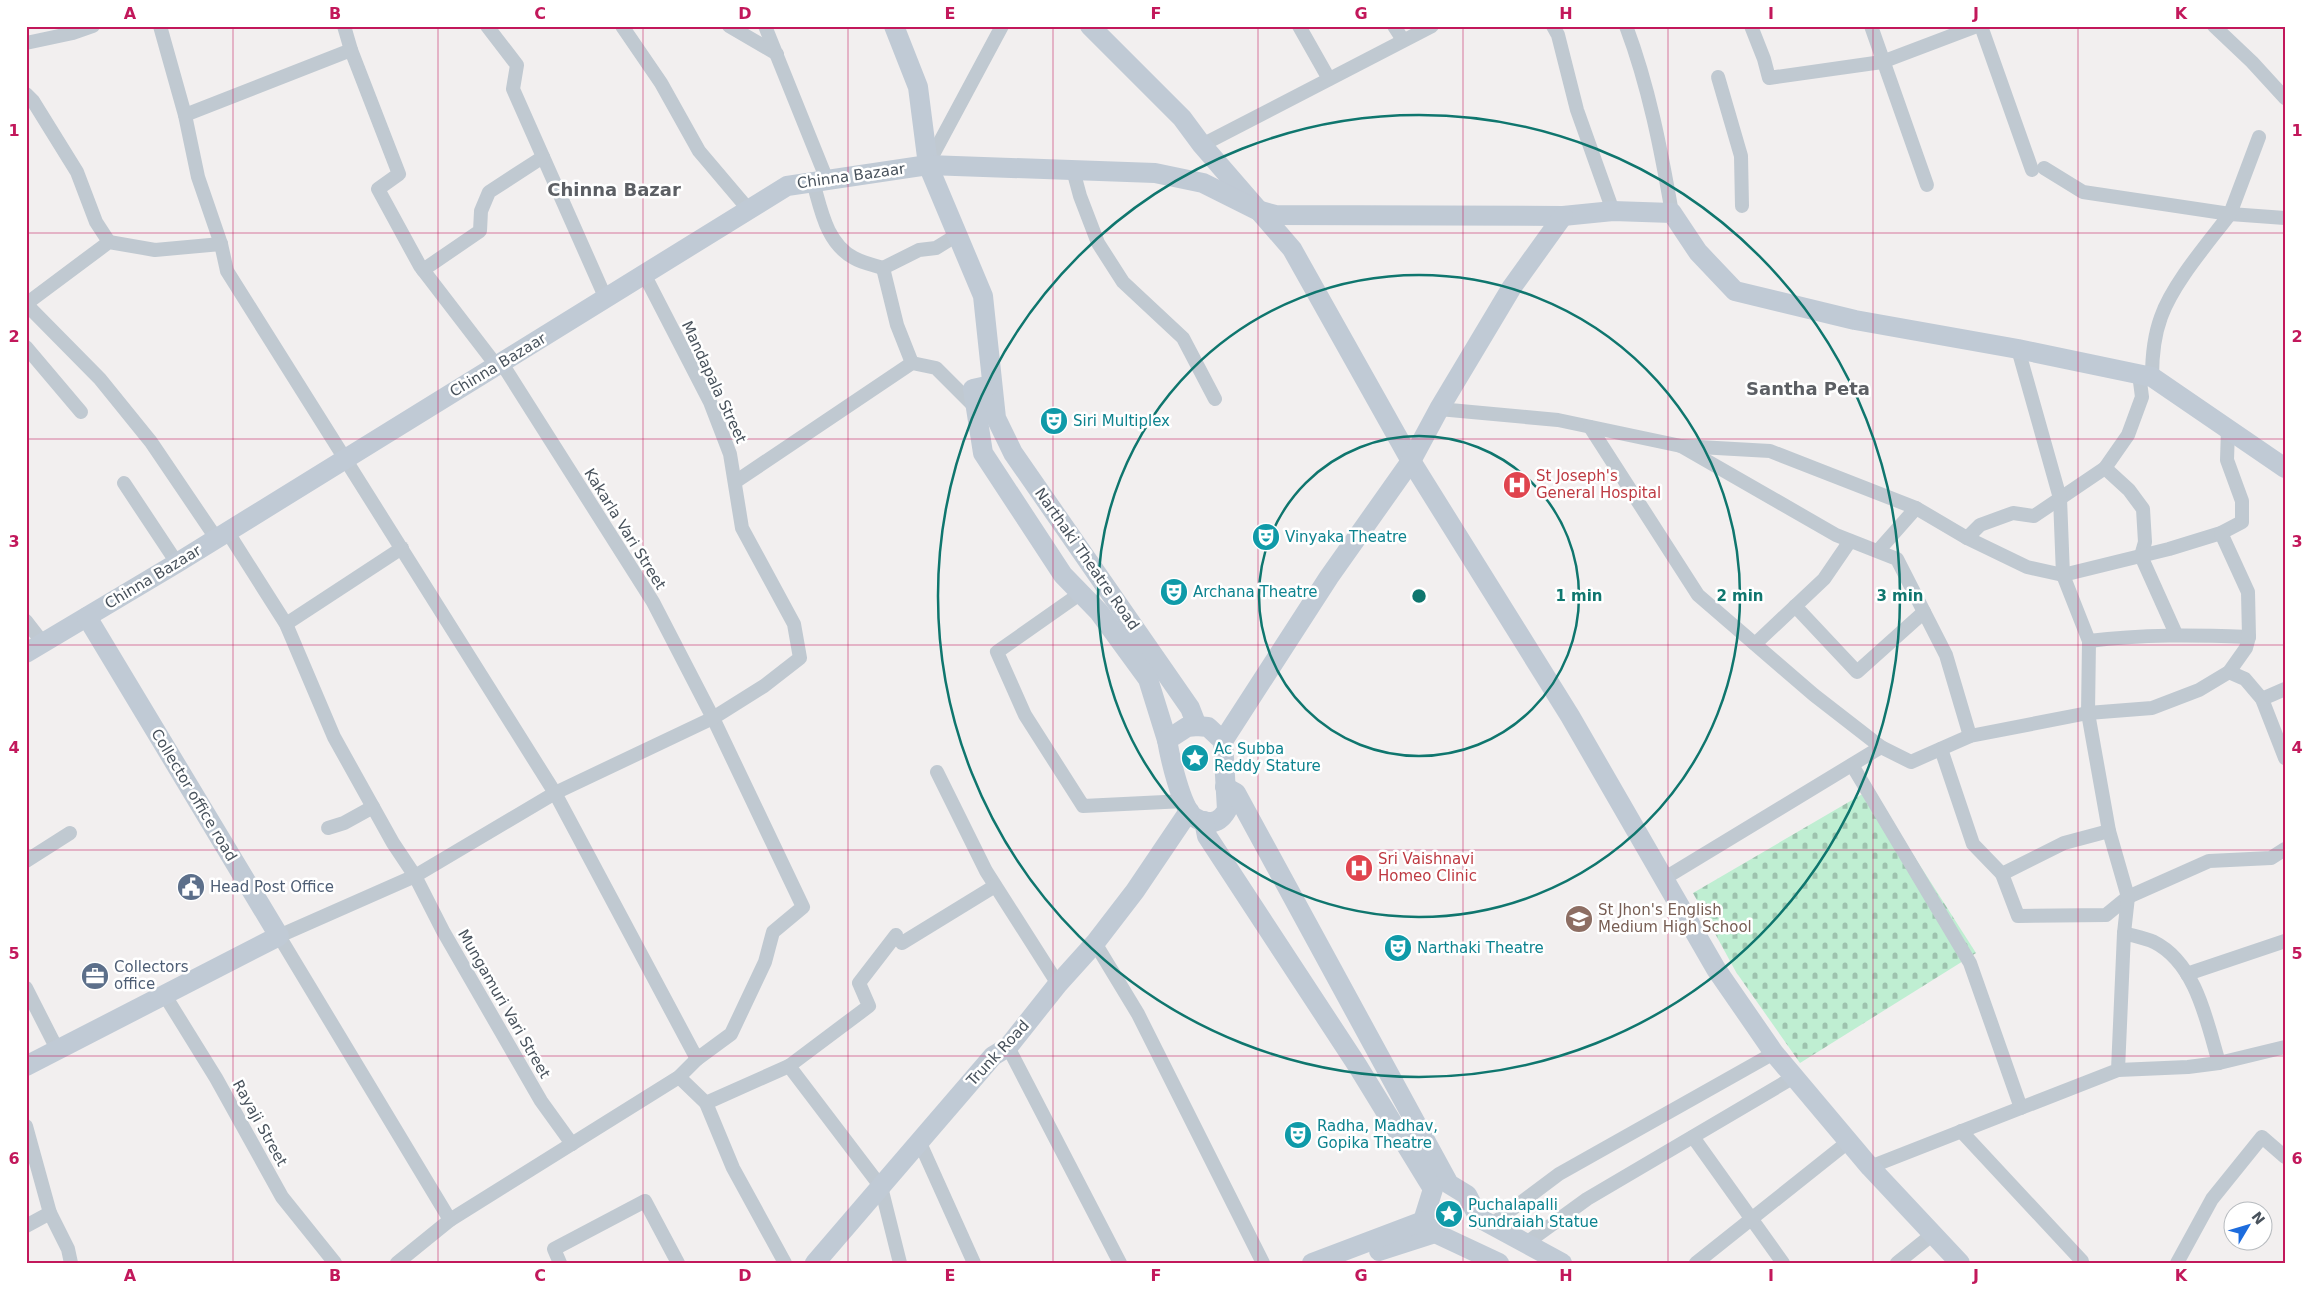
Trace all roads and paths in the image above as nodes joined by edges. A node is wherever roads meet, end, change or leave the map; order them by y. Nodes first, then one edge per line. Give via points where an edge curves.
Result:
1 (93, 26) edge
2 (160, 26) edge
3 (344, 26) edge
4 (487, 26) edge
5 (622, 26) edge
6 (729, 26) edge
7 (765, 26) edge
8 (894, 26) edge
9 (1002, 26) edge
10 (1090, 26) edge
11 (1300, 26) edge
12 (1394, 26) edge
13 (1432, 26) edge
14 (1553, 26) edge
15 (1626, 26) edge
16 (1751, 26) edge
17 (1871, 26) edge
18 (1979, 26) edge
19 (2214, 26) edge
20 (1403, 40) junction
21 (26, 43) edge
22 (351, 50) junction
23 (777, 54) junction
24 (1882, 62) junction
25 (1718, 77) dead end
26 (1329, 79) junction
27 (26, 94) edge
28 (2285, 98) edge
29 (185, 115) junction
30 (2259, 137) dead end
31 (1202, 145) junction
32 (543, 157) junction
33 (928, 165) junction
34 (1073, 170) junction
35 (820, 181) junction
36 (1928, 185) dead end
37 (1742, 206) dead end
38 (749, 210) junction
39 (1257, 210) junction
40 (1612, 211) junction
41 (1672, 213) junction
42 (2230, 214) junction
43 (1563, 216) junction
44 (2285, 218) edge
45 (958, 235) junction
46 (109, 242) junction
47 (221, 244) junction
48 (883, 268) junction
49 (423, 270) junction
50 (644, 274) junction
51 (606, 299) junction
52 (26, 304) edge
53 (26, 347) edge
54 (2018, 349) junction
55 (912, 363) junction
56 (498, 364) junction
57 (2145, 376) junction
58 (991, 385) junction
59 (1215, 399) dead end
60 (976, 408) junction
61 (1439, 409) junction
62 (81, 412) dead end
63 (1590, 427) junction
64 (2228, 429) junction
65 (1681, 446) junction
66 (345, 458) junction
67 (1411, 461) junction
68 (2106, 468) junction
69 (2285, 468) edge
70 (735, 482) junction
71 (124, 483) dead end
72 (2060, 498) junction
73 (1916, 508) junction
74 (2221, 533) junction
75 (222, 534) junction
76 (1967, 538) junction
77 (1850, 541) junction
78 (402, 548) junction
79 (1878, 551) junction
80 (2141, 556) junction
81 (177, 563) junction
82 (2063, 575) junction
83 (1081, 593) junction
84 (1795, 606) junction
85 (1924, 612) junction
86 (87, 617) junction
87 (26, 621) edge
88 (286, 624) junction
89 (2176, 634) junction
90 (2248, 637) junction
91 (2089, 642) junction
92 (1755, 644) junction
93 (35, 648) edge
94 (2229, 672) junction
95 (2285, 689) edge
96 (2262, 699) junction
97 (2088, 713) junction
98 (713, 718) junction
99 (1196, 726) junction
100 (1970, 736) junction
101 (1167, 740) junction
102 (1223, 741) junction
103 (1881, 746) junction
104 (1940, 749) junction
105 (2285, 758) edge
106 (1852, 764) junction
107 (936, 772) dead end
108 (1225, 787) junction
109 (555, 793) junction
110 (373, 807) junction
111 (1192, 811) junction
112 (328, 828) dead end
113 (2108, 831) junction
114 (70, 833) dead end
115 (2285, 849) edge
116 (26, 861) edge
117 (2002, 874) junction
118 (415, 876) junction
119 (1665, 878) junction
120 (995, 886) junction
121 (2128, 897) junction
122 (2124, 933) junction
123 (279, 936) junction
124 (2285, 941) edge
125 (1095, 943) junction
126 (2187, 974) junction
127 (1058, 984) junction
128 (26, 988) edge
129 (164, 994) junction
130 (1008, 1047) junction
131 (2285, 1047) edge
132 (57, 1049) junction
133 (1774, 1053) junction
134 (697, 1059) junction
135 (2219, 1063) junction
136 (26, 1066) edge
137 (789, 1066) junction
138 (2118, 1070) junction
139 (1794, 1077) junction
140 (679, 1078) junction
141 (706, 1103) junction
142 (2021, 1108) junction
143 (26, 1126) edge
144 (1961, 1131) junction
145 (1693, 1137) junction
146 (1848, 1142) junction
147 (920, 1143) junction
148 (572, 1144) junction
149 (2285, 1158) edge
150 (1870, 1167) junction
151 (1441, 1186) junction
152 (881, 1187) junction
153 (50, 1213) junction
154 (1751, 1219) junction
155 (450, 1220) junction
156 (1485, 1221) junction
157 (26, 1226) edge
158 (1435, 1230) junction
159 (1933, 1234) junction
160 (1525, 1244) junction
161 (72, 1263) edge
162 (335, 1263) edge
163 (397, 1263) edge
164 (560, 1263) edge
165 (678, 1263) edge
166 (785, 1263) edge
167 (815, 1263) edge
168 (900, 1263) edge
169 (974, 1263) edge
170 (1120, 1263) edge
171 (1262, 1263) edge
172 (1312, 1263) edge
173 (1344, 1263) edge
174 (1499, 1263) edge
175 (1562, 1263) edge
176 (1696, 1263) edge
177 (1782, 1263) edge
178 (1897, 1263) edge
179 (1960, 1263) edge
180 (2080, 1263) edge
181 (2178, 1263) edge

1 - 21 street
2 - 29 street
3 - 22 street
4 - 32 street via 517,65 513,89
5 - 38 street via 661,83 699,151
6 - 23 street
7 - 23 street
8 - 33 street, Narthaki Theatre Road via 918,87
9 - 33 street
10 - 31 street via 1182,118
11 - 26 street
12 - 20 street
13 - 20 street
14 - 40 street via 1577,110
15 - 41 street via 1642,70
16 - 24 street via 1769,78
17 - 24 street
18 - 24 street
18 - 42 street via 2038,169 2083,192
19 - 28 street
20 - 26 street
22 - 29 street
22 - 49 street, Kakarla Vari Street via 398,174 378,188
23 - 35 street
24 - 36 street
25 - 37 street via 1741,156
26 - 31 street
27 - 46 street via 77,172 96,222
29 - 47 street via 198,177
30 - 42 street
31 - 39 street
32 - 49 street via 488,192 481,211 480,231
32 - 51 street
33 - 34 street, Chinna Bazaar
33 - 35 street, Chinna Bazaar
33 - 45 street, Narthaki Theatre Road
34 - 39 street, Chinna Bazaar via 1155,173 1203,183
34 - 59 street via 1098,243 1123,282 1184,338
35 - 38 street, Chinna Bazaar via 787,186
35 - 48 street via 826,228 842,250 854,258
38 - 50 street, Chinna Bazaar
39 - 43 street via 1275,215
39 - 67 street via 1292,249
40 - 41 street
40 - 43 street
41 - 54 street via 1698,252 1735,291 1855,320
42 - 44 street
42 - 57 street via 2186,272 2161,316
43 - 61 street via 1512,288
45 - 48 street via 936,248 919,250
45 - 58 street, Narthaki Theatre Road via 983,296
46 - 47 street via 155,250
46 - 52 street
47 - 66 street via 227,272
48 - 55 street via 897,325
49 - 56 street, Kakarla Vari Street
50 - 51 street, Chinna Bazaar
50 - 70 street, Mandapala Street via 710,402 730,454
51 - 56 street, Chinna Bazaar
52 - 75 street, Mungamuri Vari Street via 100,379
53 - 62 street
54 - 57 street
54 - 72 street
55 - 60 street via 936,368
55 - 70 street
56 - 66 street, Chinna Bazaar
56 - 98 street, Kakarla Vari Street via 653,602
57 - 64 street
57 - 68 street via 2142,397 2128,435
58 - 60 street, Narthaki Theatre Road via 973,388
58 - 99 street, Narthaki Theatre Road via 996,418 1013,453 1190,708
60 - 83 street, Narthaki Theatre Road via 983,453 1063,575
61 - 63 street via 1558,420
61 - 67 street
63 - 65 street
63 - 92 street via 1698,595
64 - 69 street
64 - 74 street via 2227,460 2242,501 2242,522
65 - 73 street via 1770,450
65 - 77 street
66 - 75 street, Chinna Bazaar
66 - 78 street
67 - 102 street via 1330,577
67 - 119 street via 1570,716
68 - 72 street
68 - 80 street via 2130,490 2143,509 2145,542
70 - 98 street, Mandapala Street via 742,528 794,624 800,658 764,686
71 - 81 street
72 - 76 street via 2034,516 2013,513 1980,525
72 - 82 street
73 - 76 street
73 - 79 street
74 - 80 street
74 - 90 street via 2248,592
75 - 81 street, Chinna Bazaar
75 - 88 street, Mungamuri Vari Street
76 - 82 street via 2027,567
77 - 79 street
77 - 84 street via 1824,579
78 - 88 street
78 - 109 street
79 - 85 street via 1897,559
80 - 82 street
80 - 89 street
81 - 86 street, Chinna Bazaar
82 - 91 street
83 - 101 street, Narthaki Theatre Road via 1099,612 1148,679
83 - 111 street via 997,652 1025,715 1083,806
84 - 85 street via 1857,672
84 - 92 street
85 - 100 street via 1946,655
86 - 93 street, Chinna Bazaar
86 - 123 street, Collector office road
87 - 93 street
88 - 110 street, Mungamuri Vari Street via 334,737
89 - 90 street
89 - 91 street
90 - 94 street via 2246,648
91 - 97 street
92 - 103 street via 1814,695
94 - 96 street via 2246,678
94 - 97 street via 2199,690 2152,708
95 - 96 street
96 - 105 street
97 - 100 street
97 - 113 street
98 - 109 street
98 - 134 street, Kakarla Vari Street via 803,907 774,932 765,962 731,1034
99 - 101 street via 1187,727
99 - 102 street via 1208,727
100 - 104 street
101 - 111 street, Narthaki Theatre Road via 1170,760
102 - 108 street
103 - 104 street via 1911,762
103 - 106 street
104 - 117 street via 1973,844
106 - 119 street
106 - 142 street via 1970,963
107 - 120 street
108 - 111 street via 1225,815 1212,822
108 - 151 street via 1236,793
109 - 118 street
109 - 134 street
110 - 112 street
110 - 118 street, Mungamuri Vari Street
111 - 125 street, Trunk Road
111 - 151 street, Narthaki Theatre Road via 1357,1065
113 - 117 street via 2064,843
113 - 121 street
114 - 116 street
115 - 121 street via 2271,858 2209,861
117 - 121 street via 2018,916 2106,916
118 - 123 street
118 - 148 street, Mungamuri Vari Street via 443,932 541,1101
119 - 133 street via 1716,969
120 - 127 street
120 - 137 street via 899,939 859,983 869,1006
121 - 122 street
122 - 126 street via 2154,942 2172,955
122 - 138 street
123 - 129 street
123 - 155 street
124 - 126 street
125 - 127 street, Trunk Road
125 - 171 street via 1138,1014
126 - 135 street via 2205,1014
127 - 130 street, Trunk Road
128 - 132 street
129 - 132 street
129 - 162 street, Rayaji Street via 216,1078 282,1197
130 - 147 street, Trunk Road via 993,1056
130 - 170 street
131 - 135 street
132 - 136 street
133 - 139 street
133 - 156 street via 1558,1174
134 - 140 street
135 - 138 street
137 - 141 street
137 - 152 street
138 - 142 street
139 - 145 street
139 - 146 street
140 - 141 street
140 - 148 street
141 - 166 street via 734,1168
142 - 144 street
143 - 153 street
144 - 150 street
144 - 180 street
145 - 154 street
145 - 160 street via 1587,1199
146 - 150 street
146 - 154 street
147 - 152 street, Trunk Road
147 - 169 street
148 - 155 street
149 - 181 street via 2262,1137 2212,1199
150 - 159 street
151 - 156 street via 1467,1195
151 - 158 street
152 - 167 street, Trunk Road
152 - 168 street
153 - 157 street
153 - 161 street
154 - 176 street
154 - 177 street
155 - 163 street
156 - 158 street via 1466,1231
156 - 160 street
158 - 172 street
158 - 173 street
158 - 174 street
159 - 178 street
159 - 179 street
160 - 175 street
164 - 165 street via 554,1249 645,1201

